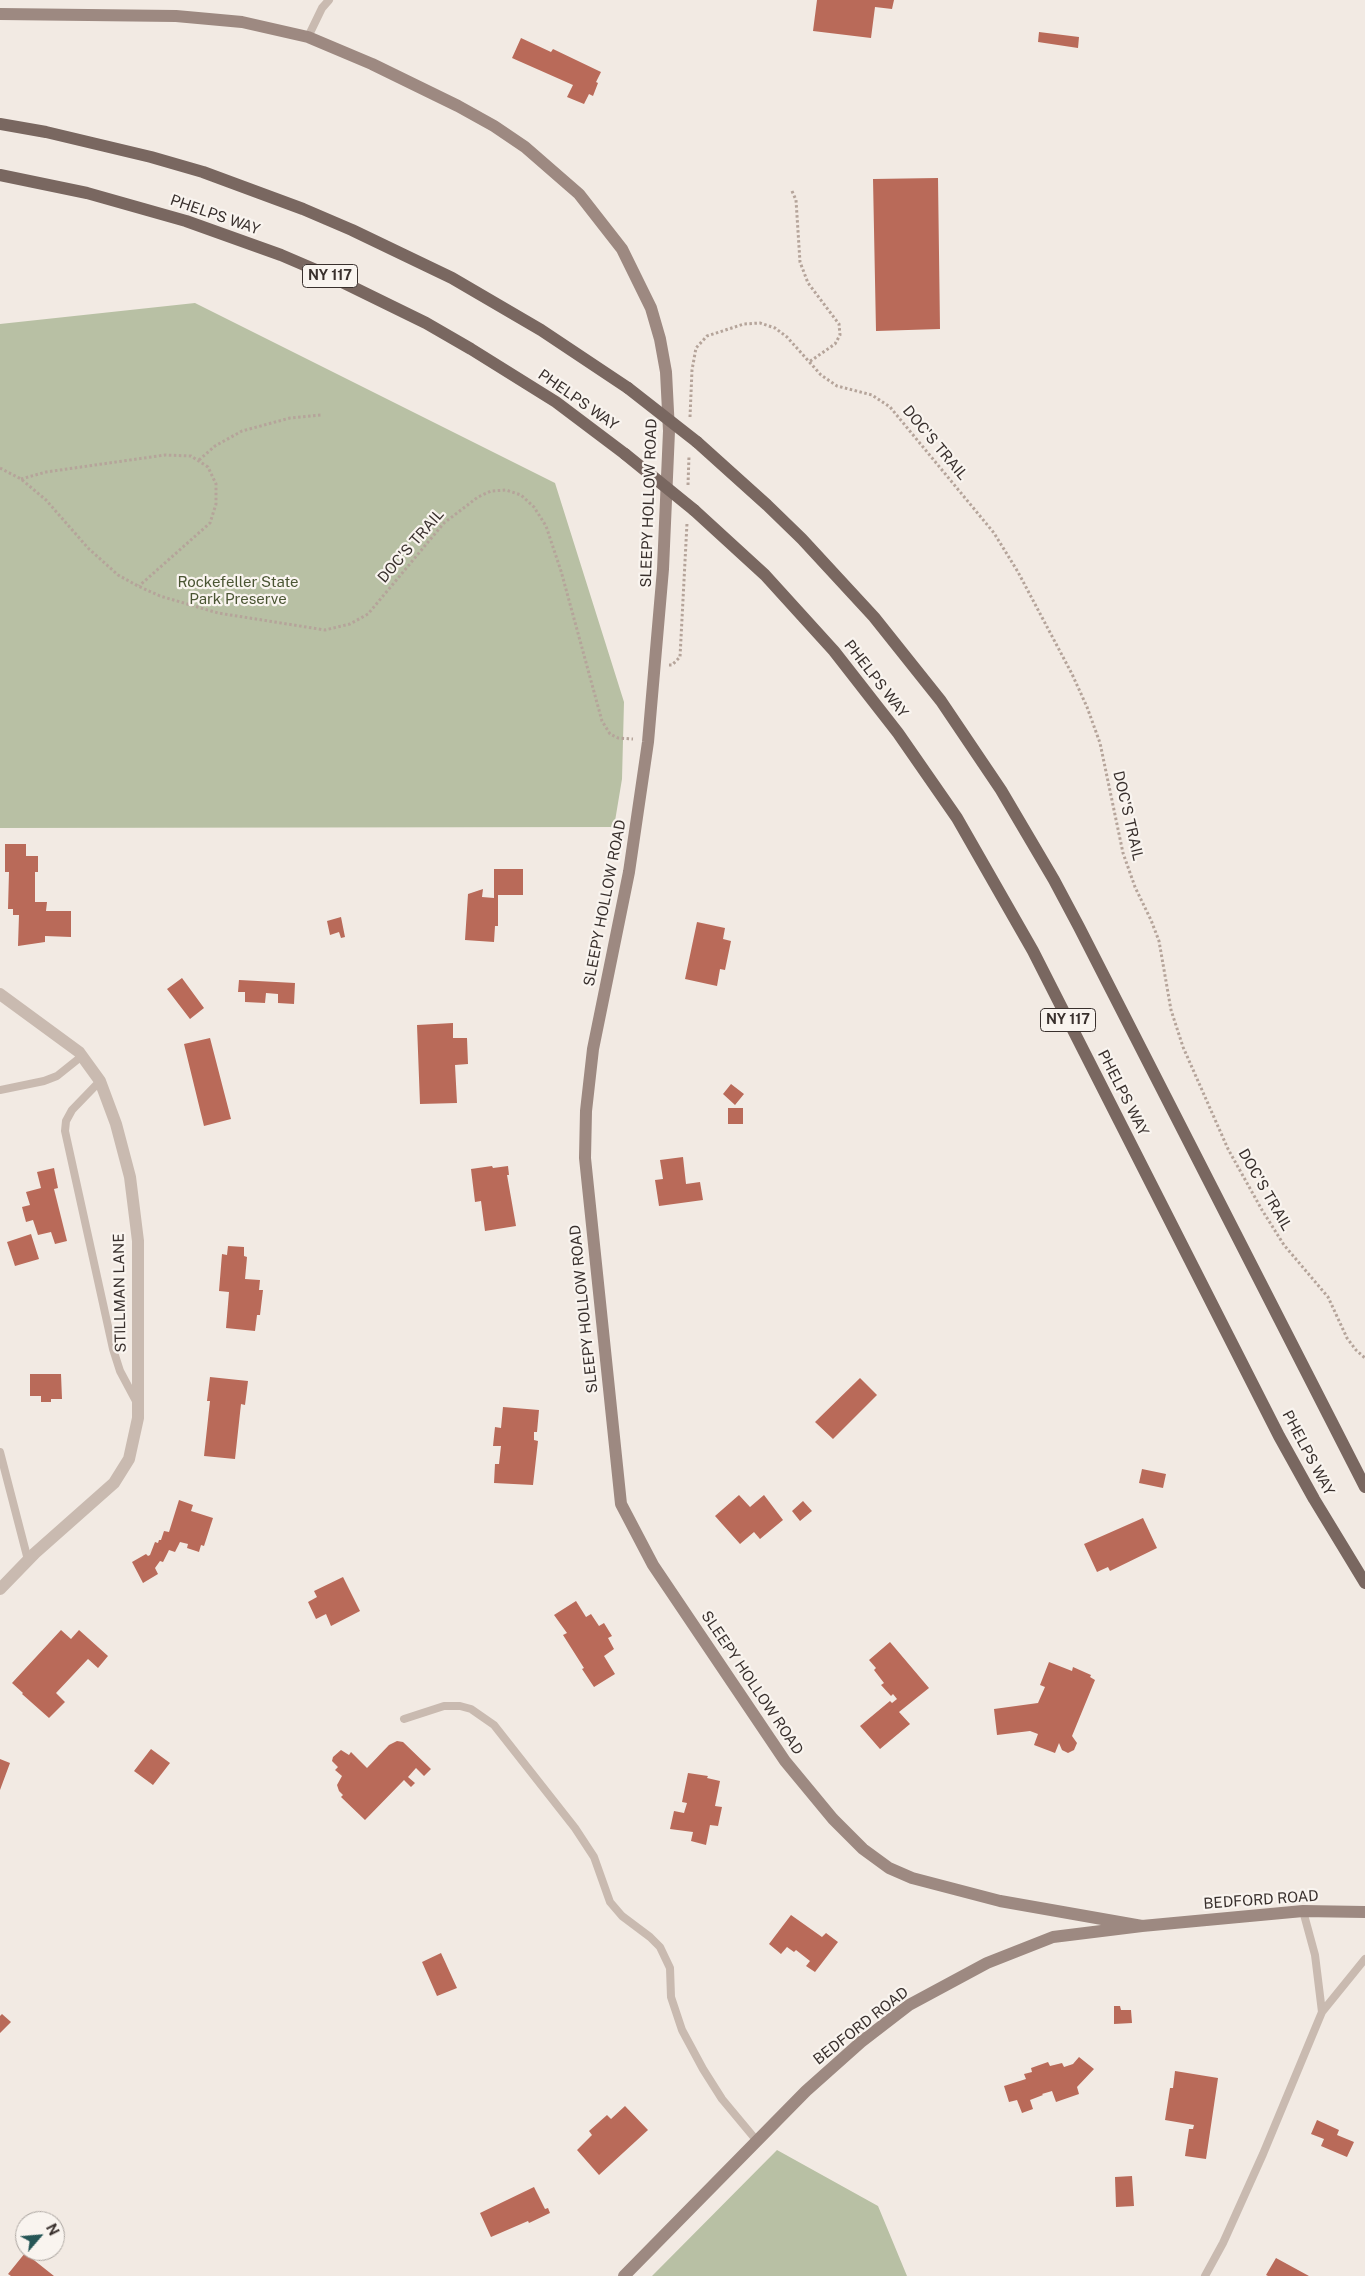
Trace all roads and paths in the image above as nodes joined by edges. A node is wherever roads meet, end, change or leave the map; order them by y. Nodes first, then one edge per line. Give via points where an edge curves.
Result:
1 (329, 0) edge
2 (0, 14) edge
3 (308, 37) junction
4 (0, 124) edge
5 (0, 175) edge
6 (792, 191) dead end
7 (321, 414) dead end
8 (199, 460) junction
9 (0, 468) edge
10 (21, 479) junction
11 (138, 586) junction
12 (633, 732) dead end
13 (0, 994) edge
14 (82, 1056) junction
15 (100, 1081) junction
16 (0, 1090) edge
17 (1365, 1358) edge
18 (138, 1403) junction
19 (0, 1452) edge
20 (1365, 1487) edge
21 (28, 1560) junction
22 (1365, 1583) edge
23 (0, 1589) edge
24 (404, 1719) dead end
25 (1302, 1911) junction
26 (1365, 1912) edge
27 (1142, 1926) junction
28 (1365, 1959) edge
29 (1322, 2012) junction
30 (757, 2141) junction
31 (624, 2276) edge
32 (1205, 2276) edge

1 - 3 lane
2 - 3 street, SLEEPY HOLLOW ROAD via 176,16 242,22
3 - 27 street, SLEEPY HOLLOW ROAD via 372,64 494,126 525,147 579,194 622,249 648,300 660,339 669,400 669,464 648,742 628,872 593,1049 584,1158 621,1504 653,1565 785,1761 833,1820 863,1849 889,1868 912,1878 1000,1901
4 - 20 main road, bridge via 55,134 203,172 303,209 452,278 541,330 628,388 697,442 795,532 874,617 940,701 1001,790 1079,927
5 - 22 main road, PHELPS WAY / NY 117, bridge via 87,193 186,221 282,255 426,323 556,402 694,510 765,575 834,651 898,732 957,818 1033,951 1279,1436
6 - 17 path, DOC'S TRAIL via 796,200 800,262 808,284 839,324 840,335 835,344 809,362 837,386 872,395 890,407 994,533 1018,572 1072,674 1100,743 1123,853 1159,941 1171,1010 1183,1047 1228,1149 1284,1245 1328,1297 1347,1338
7 - 8 path via 290,418 242,431 215,446
8 - 10 path via 191,456 165,455 46,472
8 - 11 path via 208,467 216,484 216,504 210,523
9 - 10 path, DOC'S TRAIL
10 - 11 path, DOC'S TRAIL via 46,500 88,548 118,575
11 - 12 path, DOC'S TRAIL via 218,613 325,630 350,624 368,614 444,523 478,497 491,491 506,490 521,495 534,507 546,526 602,721 610,734 618,738 633,740
13 - 14 street, STILLMAN LANE
14 - 15 street, STILLMAN LANE
14 - 16 lane via 57,1076
15 - 18 street, STILLMAN LANE via 116,1124 130,1178 138,1242
15 - 18 lane via 72,1110 65,1131 113,1349 124,1379
18 - 21 street, STILLMAN LANE via 129,1459 114,1483
19 - 21 lane
21 - 23 street, STILLMAN LANE
24 - 30 lane via 444,1706 460,1706 471,1709 494,1725 594,1857 610,1902 660,1947 670,1968 671,1997 682,2030 722,2099
25 - 26 street, BEDFORD ROAD
25 - 27 street, BEDFORD ROAD
25 - 29 lane via 1315,1955
27 - 30 street, BEDFORD ROAD via 1053,1938 987,1963 909,2005 861,2042
28 - 29 lane
29 - 32 lane via 1223,2243
30 - 31 street, BEDFORD ROAD

